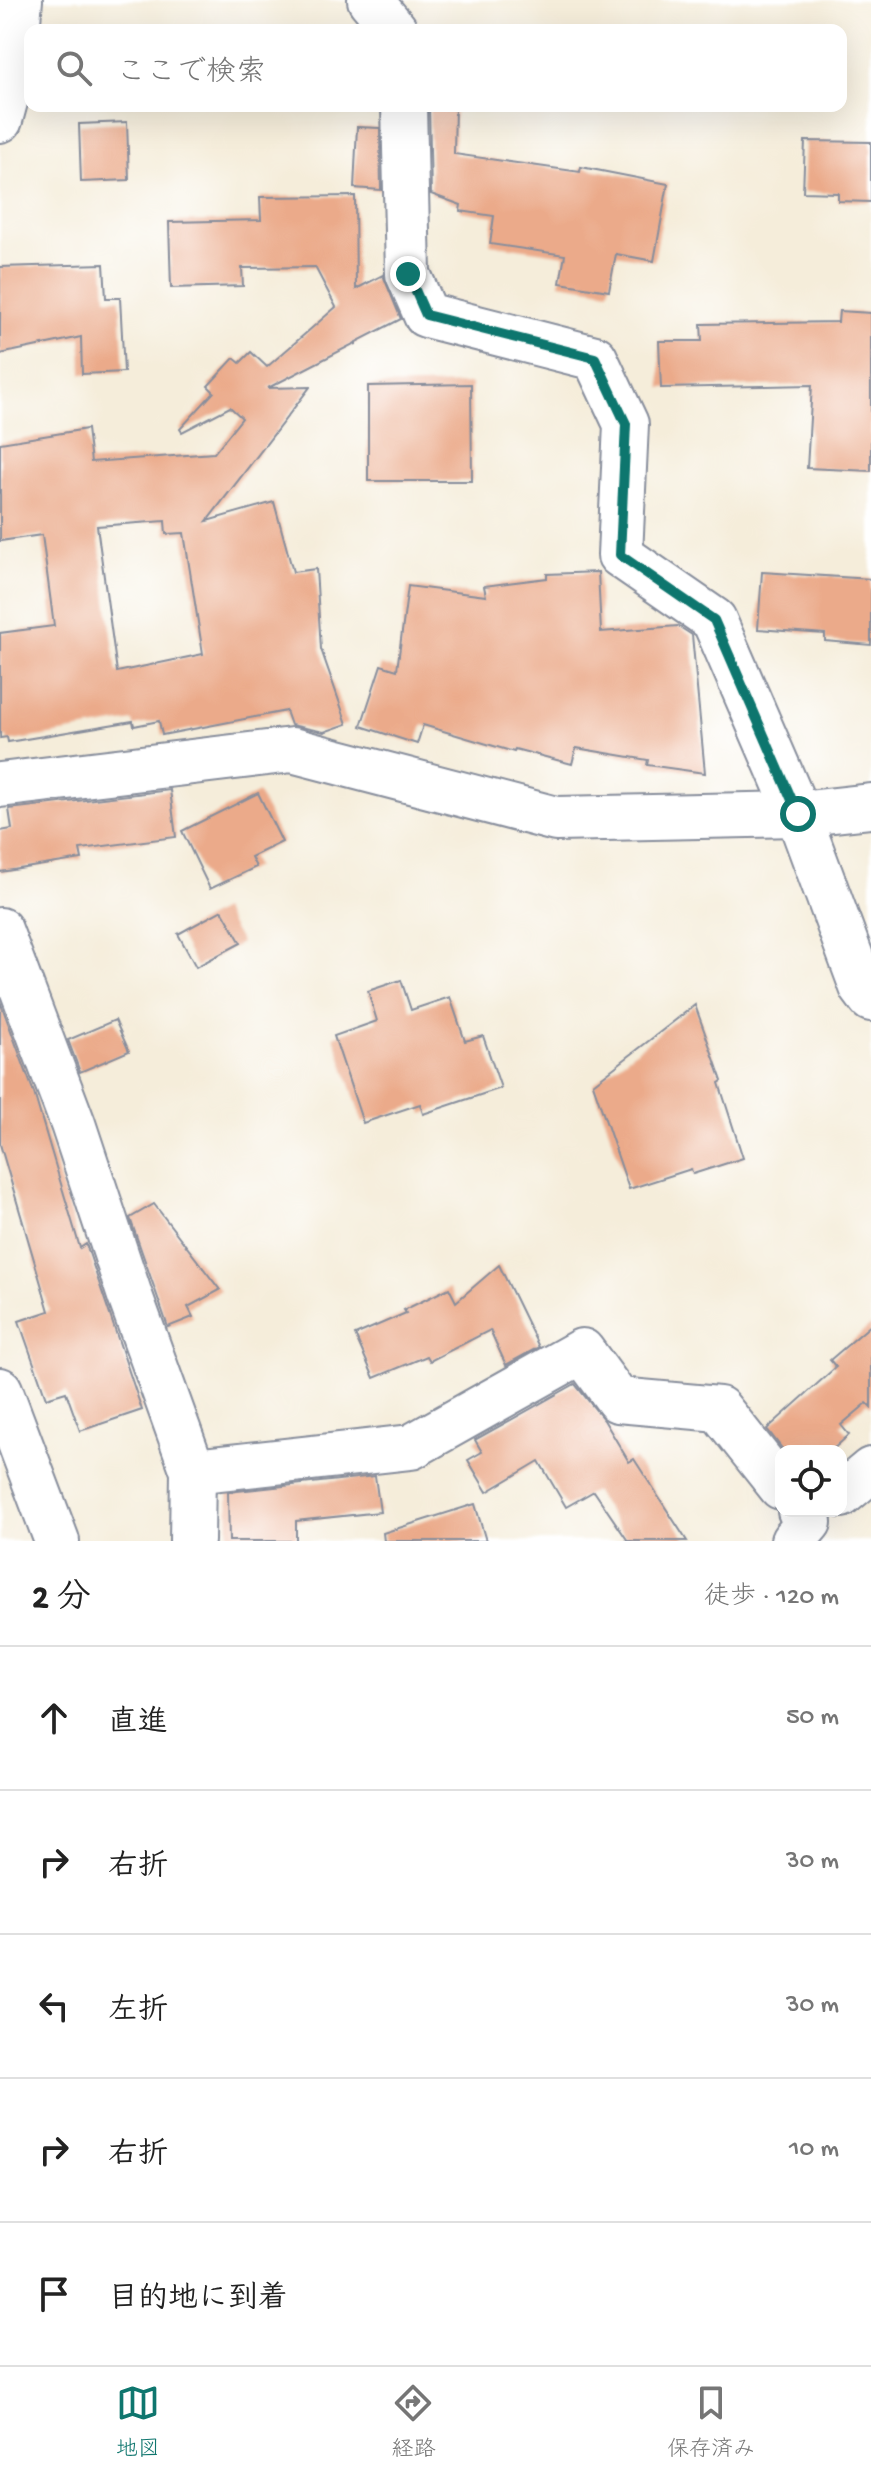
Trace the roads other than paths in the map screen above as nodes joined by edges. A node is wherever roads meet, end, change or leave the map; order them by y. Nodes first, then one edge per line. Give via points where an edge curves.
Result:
1 (20, 0) edge
2 (370, 0) edge
3 (390, 24) edge
4 (404, 112) edge
5 (0, 120) edge
6 (0, 785) edge
7 (871, 806) edge
8 (798, 814) junction
9 (0, 930) edge
10 (871, 999) edge
11 (0, 1390) edge
12 (871, 1470) edge
13 (193, 1471) junction
14 (775, 1479) edge
15 (847, 1489) edge
16 (57, 1541) edge
17 (192, 1541) edge

1 - 5 street via 13,72
2 - 3 street
4 - 8 street via 408,274 426,315 595,358 626,424 620,555 714,620
6 - 8 street via 292,750 556,819
7 - 8 street
8 - 10 street
9 - 13 street
11 - 16 street
12 - 15 street
13 - 14 street via 411,1447 582,1351 618,1400 719,1409
13 - 17 street

